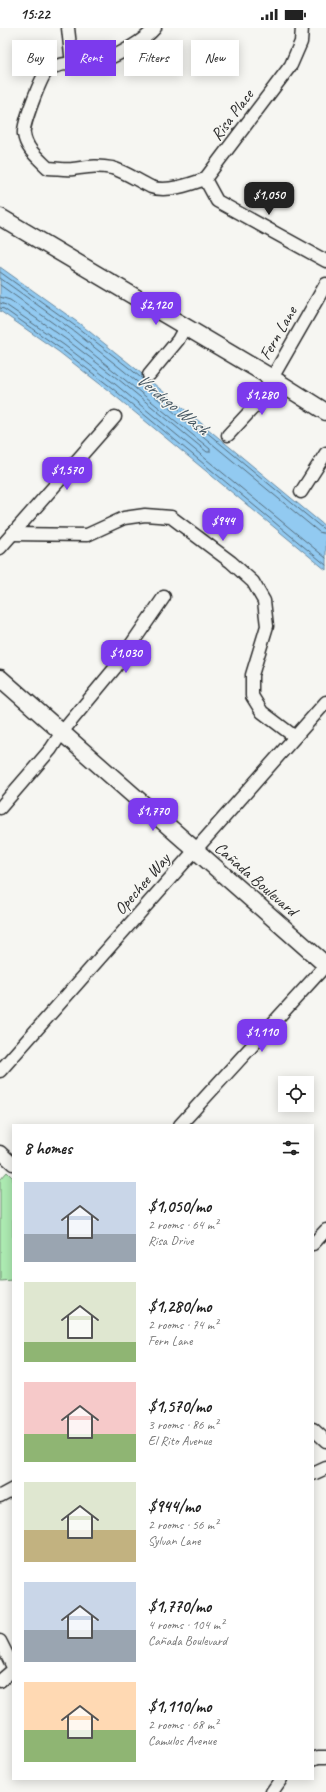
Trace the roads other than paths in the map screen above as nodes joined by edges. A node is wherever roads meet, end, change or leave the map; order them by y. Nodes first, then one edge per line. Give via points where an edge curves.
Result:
1 (68, 28) edge
2 (155, 28) edge
3 (302, 28) edge
4 (69, 40) edge
5 (116, 54) edge
6 (65, 65) edge
7 (205, 179) junction
8 (0, 218) edge
9 (326, 261) edge
10 (326, 284) edge
11 (185, 327) junction
12 (149, 375) dead end
13 (272, 378) junction
14 (326, 412) edge
15 (115, 418) dead end
16 (228, 435) dead end
17 (326, 452) edge
18 (301, 492) dead end
19 (12, 534) junction
20 (0, 548) edge
21 (164, 597) dead end
22 (0, 678) edge
23 (326, 702) edge
24 (62, 732) junction
25 (295, 737) junction
26 (0, 808) edge
27 (195, 850) junction
28 (326, 965) edge
29 (0, 1071) edge
30 (181, 1124) edge
31 (0, 1152) edge
32 (12, 1163) edge
33 (326, 1230) edge
34 (314, 1243) edge
35 (314, 1430) edge
36 (326, 1441) edge
37 (326, 1468) edge
38 (314, 1474) edge
39 (12, 1490) edge
40 (0, 1496) edge
41 (0, 1641) edge
42 (12, 1665) edge
43 (12, 1671) edge
44 (0, 1681) edge
45 (326, 1757) edge
46 (314, 1758) edge
47 (280, 1780) edge
48 (272, 1792) edge

1 - 4 street
2 - 5 street via 146,38
3 - 7 street, Risa Place via 301,42 291,65
6 - 7 street via 47,71 39,82 23,132 30,150 48,168 72,169 92,165 113,169 133,176 153,188 171,188
7 - 9 street via 218,201
8 - 11 main road
10 - 13 street, Fern Lane
11 - 12 street via 178,340
11 - 13 main road
13 - 14 main road
13 - 16 street, Fern Lane via 253,408
15 - 19 street
17 - 18 street
19 - 20 street
19 - 25 street via 87,536 124,518 157,514 171,517 231,562 253,582 264,601 267,626 252,675 252,696 262,712
21 - 24 street via 115,668
22 - 24 main road, Cañada Boulevard
23 - 25 street, Opechee Way
24 - 26 street via 51,749
24 - 27 main road, Cañada Boulevard
25 - 27 street, Opechee Way
27 - 28 main road, Cañada Boulevard
27 - 29 street, Opechee Way
28 - 30 street
31 - 32 street
33 - 34 street
35 - 36 street
37 - 38 street
39 - 40 street
41 - 42 street
43 - 44 street
45 - 46 street
47 - 48 street

